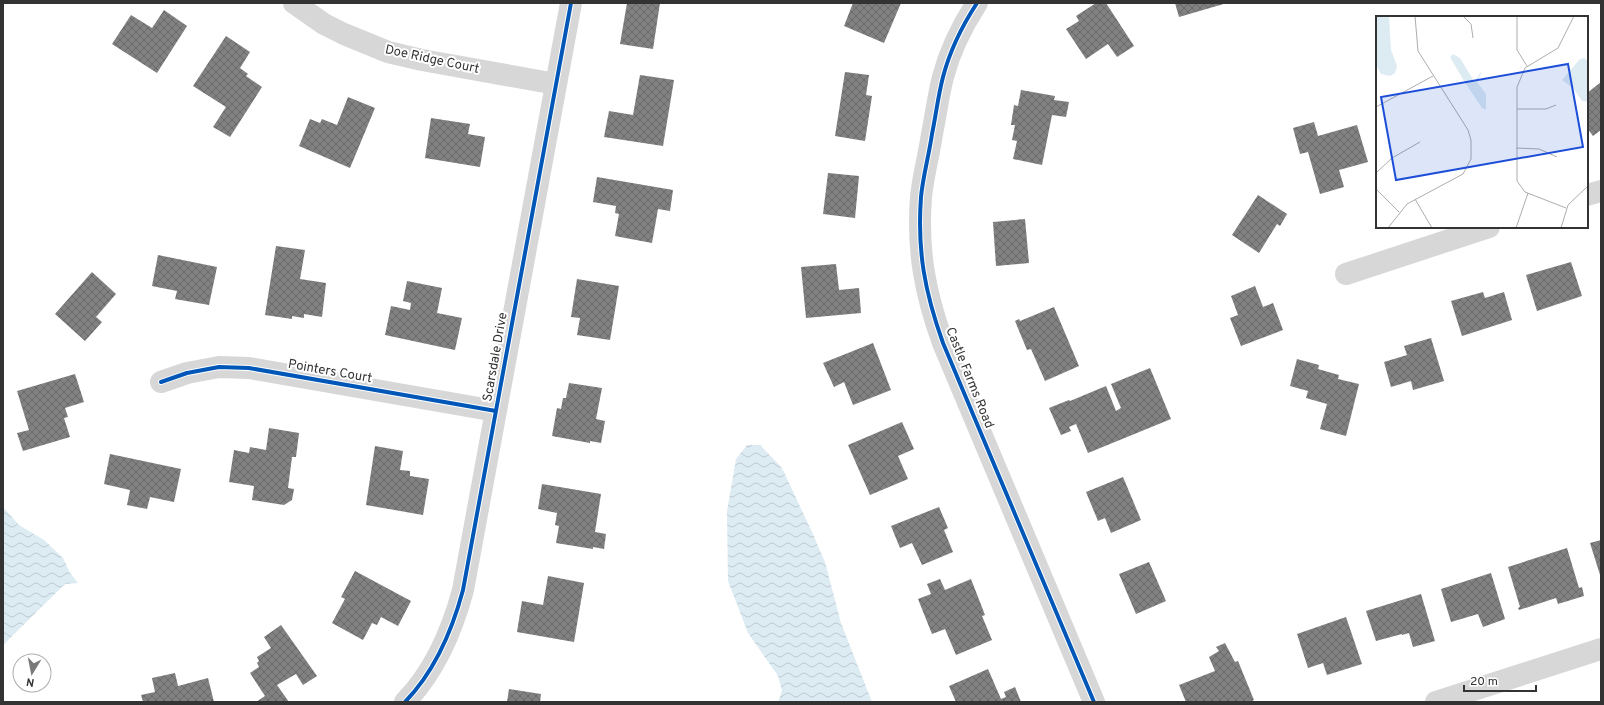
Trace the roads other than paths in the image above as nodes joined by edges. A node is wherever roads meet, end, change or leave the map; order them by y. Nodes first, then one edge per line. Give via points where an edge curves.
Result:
1 (294, 3) edge
2 (571, 3) edge
3 (977, 3) edge
4 (556, 84) junction
5 (1601, 190) edge
6 (1588, 195) edge
7 (1486, 228) edge
8 (1346, 274) dead end
9 (161, 382) dead end
10 (496, 411) junction
11 (1601, 649) edge
12 (405, 702) edge
13 (1094, 702) edge
14 (1436, 702) edge

1 - 4 street, Doe Ridge Court via 324,24 388,52
2 - 4 street, Scarsdale Drive
3 - 13 street, Castle Farms Road via 955,42 942,78 922,196 920,241 924,276 931,310 943,343
4 - 10 street, Scarsdale Drive
5 - 6 street
7 - 8 street
9 - 10 street, Pointers Court via 212,368 249,368
10 - 12 street, Scarsdale Drive via 466,580 458,611 434,663
11 - 14 street

